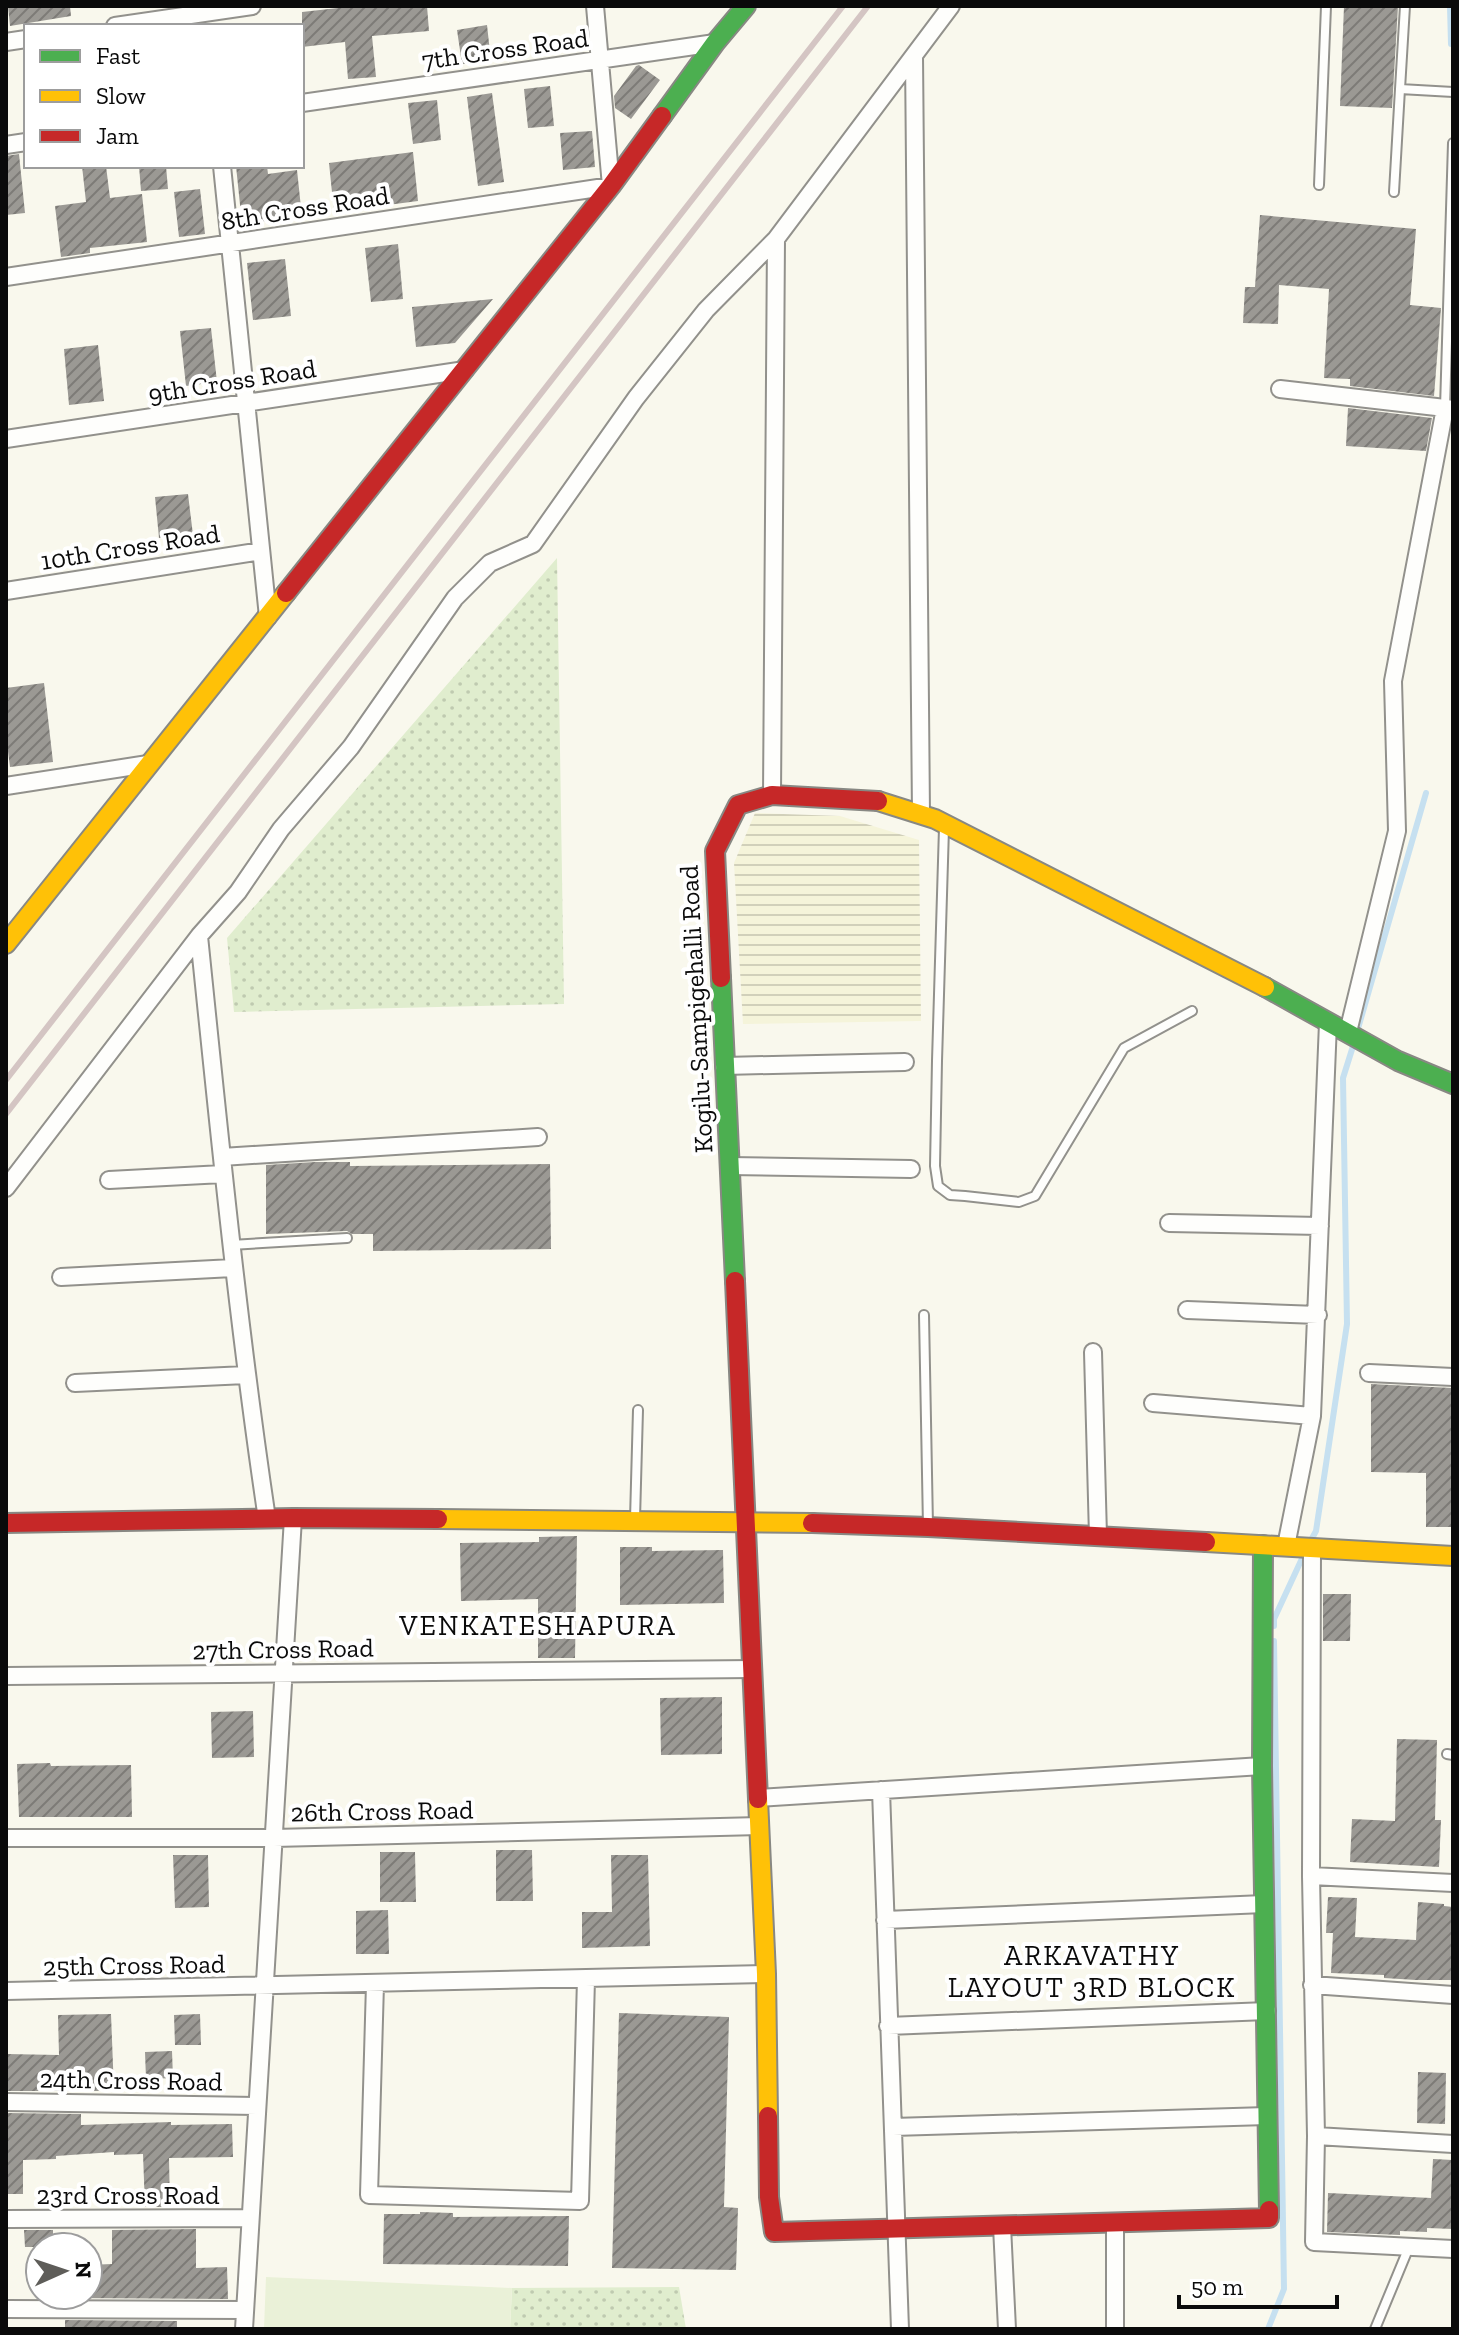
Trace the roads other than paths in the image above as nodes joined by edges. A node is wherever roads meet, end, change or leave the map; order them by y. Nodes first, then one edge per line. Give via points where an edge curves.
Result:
1 (252, 6) edge
2 (595, 6) edge
3 (746, 6) edge
4 (951, 6) edge
5 (1326, 6) edge
6 (1405, 6) edge
7 (207, 15) edge
8 (132, 24) edge
9 (715, 43) junction
10 (914, 56) junction
11 (600, 59) junction
12 (1400, 89) junction
13 (1453, 92) edge
14 (304, 103) edge
15 (1453, 143) edge
16 (222, 168) edge
17 (1319, 185) dead end
18 (611, 186) junction
19 (1394, 192) dead end
20 (776, 239) junction
21 (230, 244) junction
22 (6, 277) edge
23 (465, 370) junction
24 (1280, 389) dead end
25 (246, 403) junction
26 (1449, 408) edge
27 (6, 439) edge
28 (261, 551) junction
29 (6, 591) edge
30 (268, 617) junction
31 (148, 764) junction
32 (6, 786) edge
33 (772, 795) junction
34 (921, 814) junction
35 (944, 824) junction
36 (199, 936) junction
37 (6, 944) edge
38 (1192, 1011) dead end
39 (1328, 1023) junction
40 (1354, 1035) junction
41 (905, 1062) dead end
42 (724, 1066) junction
43 (1453, 1084) edge
44 (538, 1137) dead end
45 (223, 1166) junction
46 (729, 1166) junction
47 (911, 1169) dead end
48 (109, 1180) dead end
49 (6, 1188) edge
50 (1169, 1223) dead end
51 (1320, 1226) junction
52 (347, 1238) dead end
53 (231, 1245) junction
54 (233, 1268) junction
55 (61, 1277) dead end
56 (1187, 1310) dead end
57 (924, 1315) dead end
58 (1318, 1315) junction
59 (1093, 1352) dead end
60 (1369, 1373) dead end
61 (246, 1375) junction
62 (1453, 1377) edge
63 (75, 1383) dead end
64 (1153, 1403) dead end
65 (638, 1410) dead end
66 (1312, 1416) junction
67 (293, 1518) junction
68 (267, 1519) junction
69 (635, 1520) junction
70 (747, 1521) junction
71 (6, 1523) edge
72 (928, 1527) junction
73 (1098, 1536) junction
74 (1263, 1545) junction
75 (1301, 1547) junction
76 (1453, 1556) edge
77 (753, 1669) junction
78 (283, 1673) junction
79 (6, 1676) edge
80 (1262, 1766) junction
81 (881, 1790) junction
82 (759, 1798) junction
83 (760, 1826) junction
84 (6, 1838) edge
85 (274, 1838) junction
86 (1311, 1876) junction
87 (1453, 1883) edge
88 (1264, 1904) junction
89 (885, 1920) junction
90 (766, 1974) junction
91 (586, 1979) junction
92 (375, 1984) junction
93 (1312, 1985) junction
94 (263, 1986) junction
95 (6, 1991) edge
96 (1453, 1995) edge
97 (1267, 2011) junction
98 (888, 2026) junction
99 (6, 2102) edge
100 (256, 2106) junction
101 (1267, 2116) junction
102 (893, 2127) junction
103 (1316, 2136) junction
104 (1453, 2144) edge
105 (250, 2218) junction
106 (6, 2219) edge
107 (1115, 2223) junction
108 (1002, 2226) junction
109 (896, 2229) junction
110 (1409, 2246) junction
111 (1453, 2249) edge
112 (6, 2309) edge
113 (245, 2310) junction
114 (244, 2329) edge
115 (900, 2329) edge
116 (1007, 2329) edge
117 (1115, 2329) edge
118 (1375, 2329) edge

1 - 7 street
2 - 11 street
3 - 9 street
4 - 10 street
5 - 17 lane
6 - 12 lane
7 - 8 street
9 - 11 street, 7th Cross Road
9 - 18 street
10 - 20 street
10 - 34 street
11 - 14 street, 7th Cross Road
11 - 18 street
12 - 13 lane
12 - 19 lane
15 - 26 lane
16 - 21 street
18 - 21 street, 8th Cross Road
18 - 23 street
20 - 33 street
20 - 36 street via 697,321 533,544 490,563 455,598 351,747
21 - 22 street, 8th Cross Road
21 - 25 street
23 - 25 street, 9th Cross Road
23 - 30 street
24 - 26 street
25 - 27 street, 9th Cross Road
25 - 28 street
26 - 40 street via 1393,681 1397,831
28 - 29 street, 10th Cross Road
28 - 30 street
30 - 31 street
31 - 32 street
31 - 37 street
33 - 34 street, Kogilu-Sampigehalli Road via 872,799
33 - 42 street, Kogilu-Sampigehalli Road via 738,805 715,851
34 - 35 street, Kogilu-Sampigehalli Road
35 - 38 lane via 938,1186 950,1195 1019,1202 1035,1196 1124,1048
35 - 39 street, Kogilu-Sampigehalli Road
36 - 45 street
36 - 49 street
39 - 40 street, Kogilu-Sampigehalli Road
39 - 51 street
40 - 43 street, Kogilu-Sampigehalli Road
41 - 42 street
42 - 46 street, Kogilu-Sampigehalli Road
44 - 45 street
45 - 48 street
45 - 53 street
46 - 47 street
46 - 70 street, Kogilu-Sampigehalli Road
50 - 51 street
51 - 58 street
52 - 53 lane
53 - 54 street
54 - 55 street
54 - 61 street
56 - 58 street
57 - 72 lane
58 - 66 street
59 - 73 street
60 - 62 street
61 - 63 street
61 - 68 street
64 - 66 street
65 - 69 lane
66 - 75 street
67 - 68 street
67 - 69 street
67 - 78 street
68 - 71 street
69 - 70 street
70 - 72 street
70 - 77 street, Kogilu-Sampigehalli Road
72 - 73 street
73 - 74 street
74 - 75 street
74 - 80 street
75 - 76 street
75 - 86 street
77 - 78 street, 27th Cross Road
77 - 82 street, Kogilu-Sampigehalli Road
78 - 79 street, 27th Cross Road
78 - 85 street
80 - 81 street
80 - 88 street
81 - 82 street
81 - 89 street
82 - 83 street, Kogilu-Sampigehalli Road
83 - 85 street, 26th Cross Road
83 - 90 street, Kogilu-Sampigehalli Road
84 - 85 street, 26th Cross Road
85 - 94 street
86 - 87 street
86 - 93 street
88 - 89 street
88 - 97 street
89 - 98 street
90 - 91 street, 25th Cross Road
90 - 109 street, Kogilu-Sampigehalli Road via 774,2232
91 - 92 street, 25th Cross Road
91 - 92 street via 580,2201 369,2195
92 - 94 street, 25th Cross Road
93 - 96 street
93 - 103 street
94 - 95 street, 25th Cross Road
94 - 100 street
97 - 98 street
97 - 101 street
98 - 102 street
99 - 100 street, 24th Cross Road
100 - 105 street
101 - 102 street
101 - 107 street via 1269,2218
102 - 109 street
103 - 104 street
103 - 110 street via 1314,2242
105 - 106 street, 23rd Cross Road
105 - 113 street
107 - 108 street
107 - 117 street
108 - 109 street
108 - 116 street
109 - 115 street
110 - 111 street
110 - 118 lane
112 - 113 street
113 - 114 street

